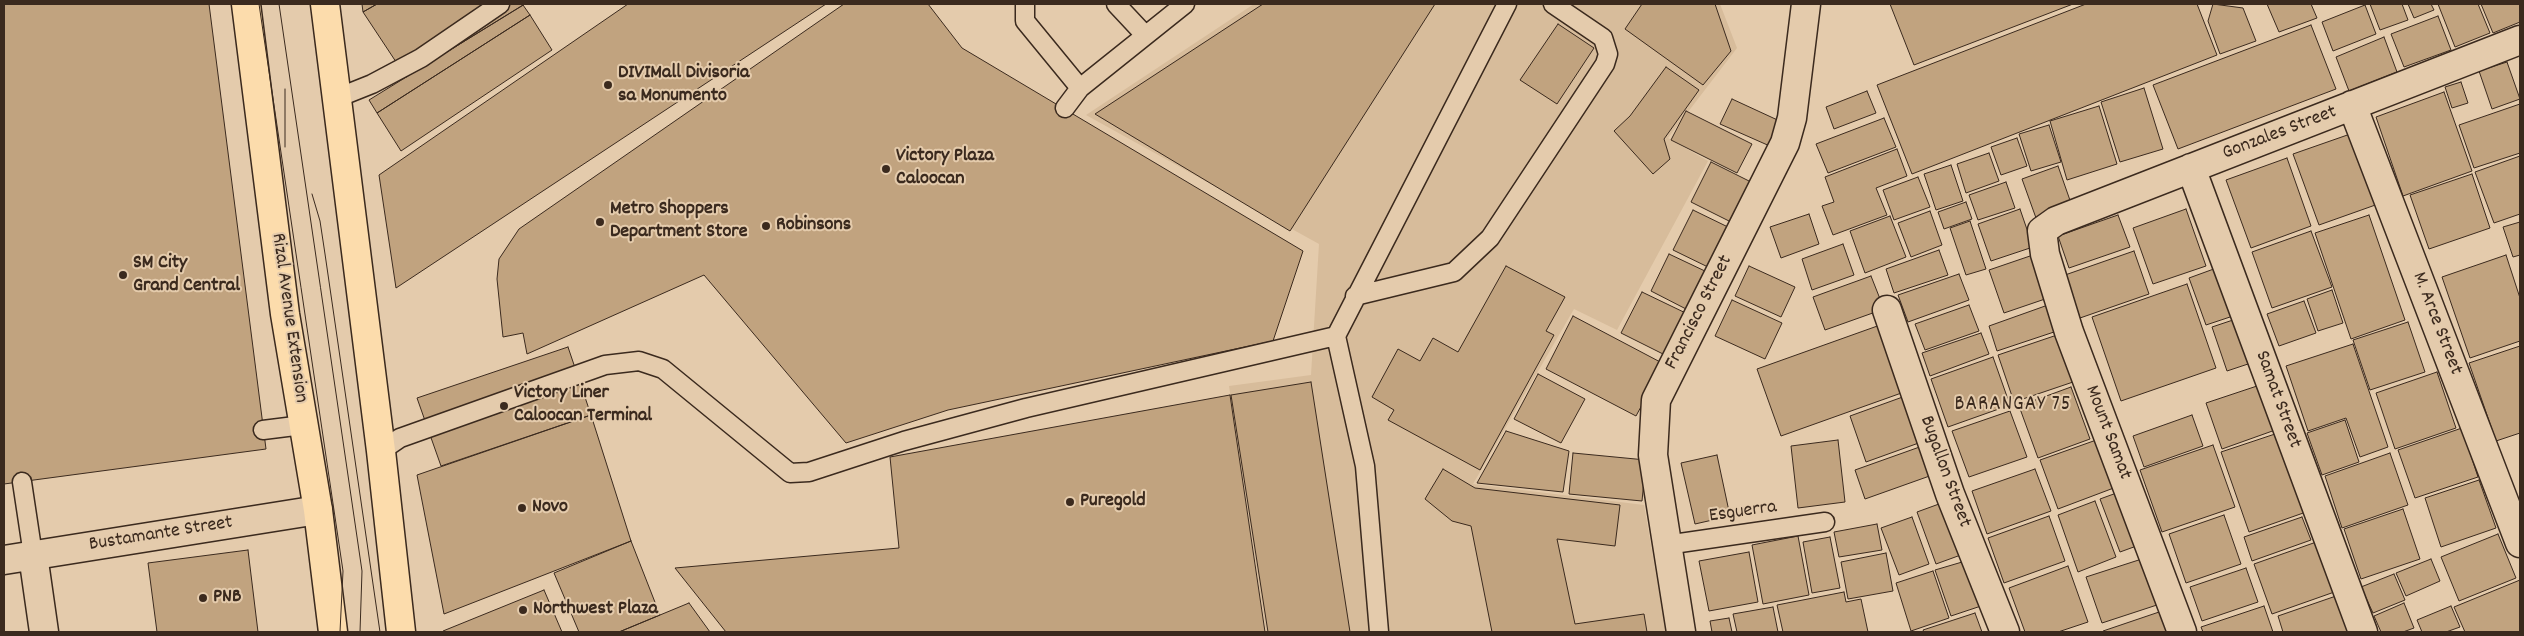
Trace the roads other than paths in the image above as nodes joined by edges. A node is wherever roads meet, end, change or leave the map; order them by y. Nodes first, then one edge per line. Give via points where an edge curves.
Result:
1 (246, 4) edge
2 (325, 4) edge
3 (500, 4) edge
4 (1025, 4) edge
5 (1116, 4) edge
6 (1184, 4) edge
7 (1507, 4) edge
8 (1553, 4) edge
9 (1806, 4) edge
10 (1145, 35) junction
11 (2518, 48) edge
12 (1080, 88) junction
13 (337, 98) junction
14 (2352, 105) junction
15 (1065, 108) dead end
16 (2190, 168) junction
17 (2042, 231) joint
18 (1355, 296) junction
19 (1887, 310) dead end
20 (1336, 336) junction
21 (303, 425) junction
22 (263, 430) dead end
23 (381, 451) junction
24 (22, 482) dead end
25 (318, 510) junction
26 (1826, 522) dead end
27 (2520, 543) edge
28 (1666, 545) junction
29 (33, 555) junction
30 (4, 560) edge
31 (44, 632) edge
32 (333, 632) edge
33 (401, 632) edge
34 (1379, 632) edge
35 (1681, 632) edge
36 (2005, 632) edge
37 (2182, 632) edge
38 (2363, 632) edge

1 - 21 main road, Rizal Avenue Extension via 285,314
2 - 13 main road
3 - 13 lane via 421,58
4 - 12 lane via 1025,21
5 - 10 lane
6 - 10 lane
7 - 18 lane
8 - 18 lane via 1602,38 1608,54 1605,64 1490,238 1454,272
9 - 28 street, Francisco Street via 1792,118 1785,143 1656,400 1653,455
10 - 12 lane
11 - 14 street, Gonzales Street
12 - 15 lane
13 - 23 main road
14 - 16 street, Gonzales Street
14 - 27 street, M. Arce Street
16 - 17 street, Gonzales Street via 2056,221
16 - 38 street, Samat Street
17 - 37 street, Mount Samat via 2045,254 2069,332
18 - 20 lane
19 - 36 street, Bugallon Street via 1950,494
20 - 23 lane via 1026,408 904,441 809,472 790,473 663,369 640,361 605,365 400,438
20 - 34 lane via 1365,466
21 - 22 lane
21 - 25 main road, Rizal Avenue Extension
23 - 33 main road
24 - 29 lane
25 - 29 street, Bustamante Street
25 - 32 main road, Rizal Avenue Extension
26 - 28 lane, Esguerra
28 - 35 street, Francisco Street
29 - 30 street, Bustamante Street
29 - 31 street

